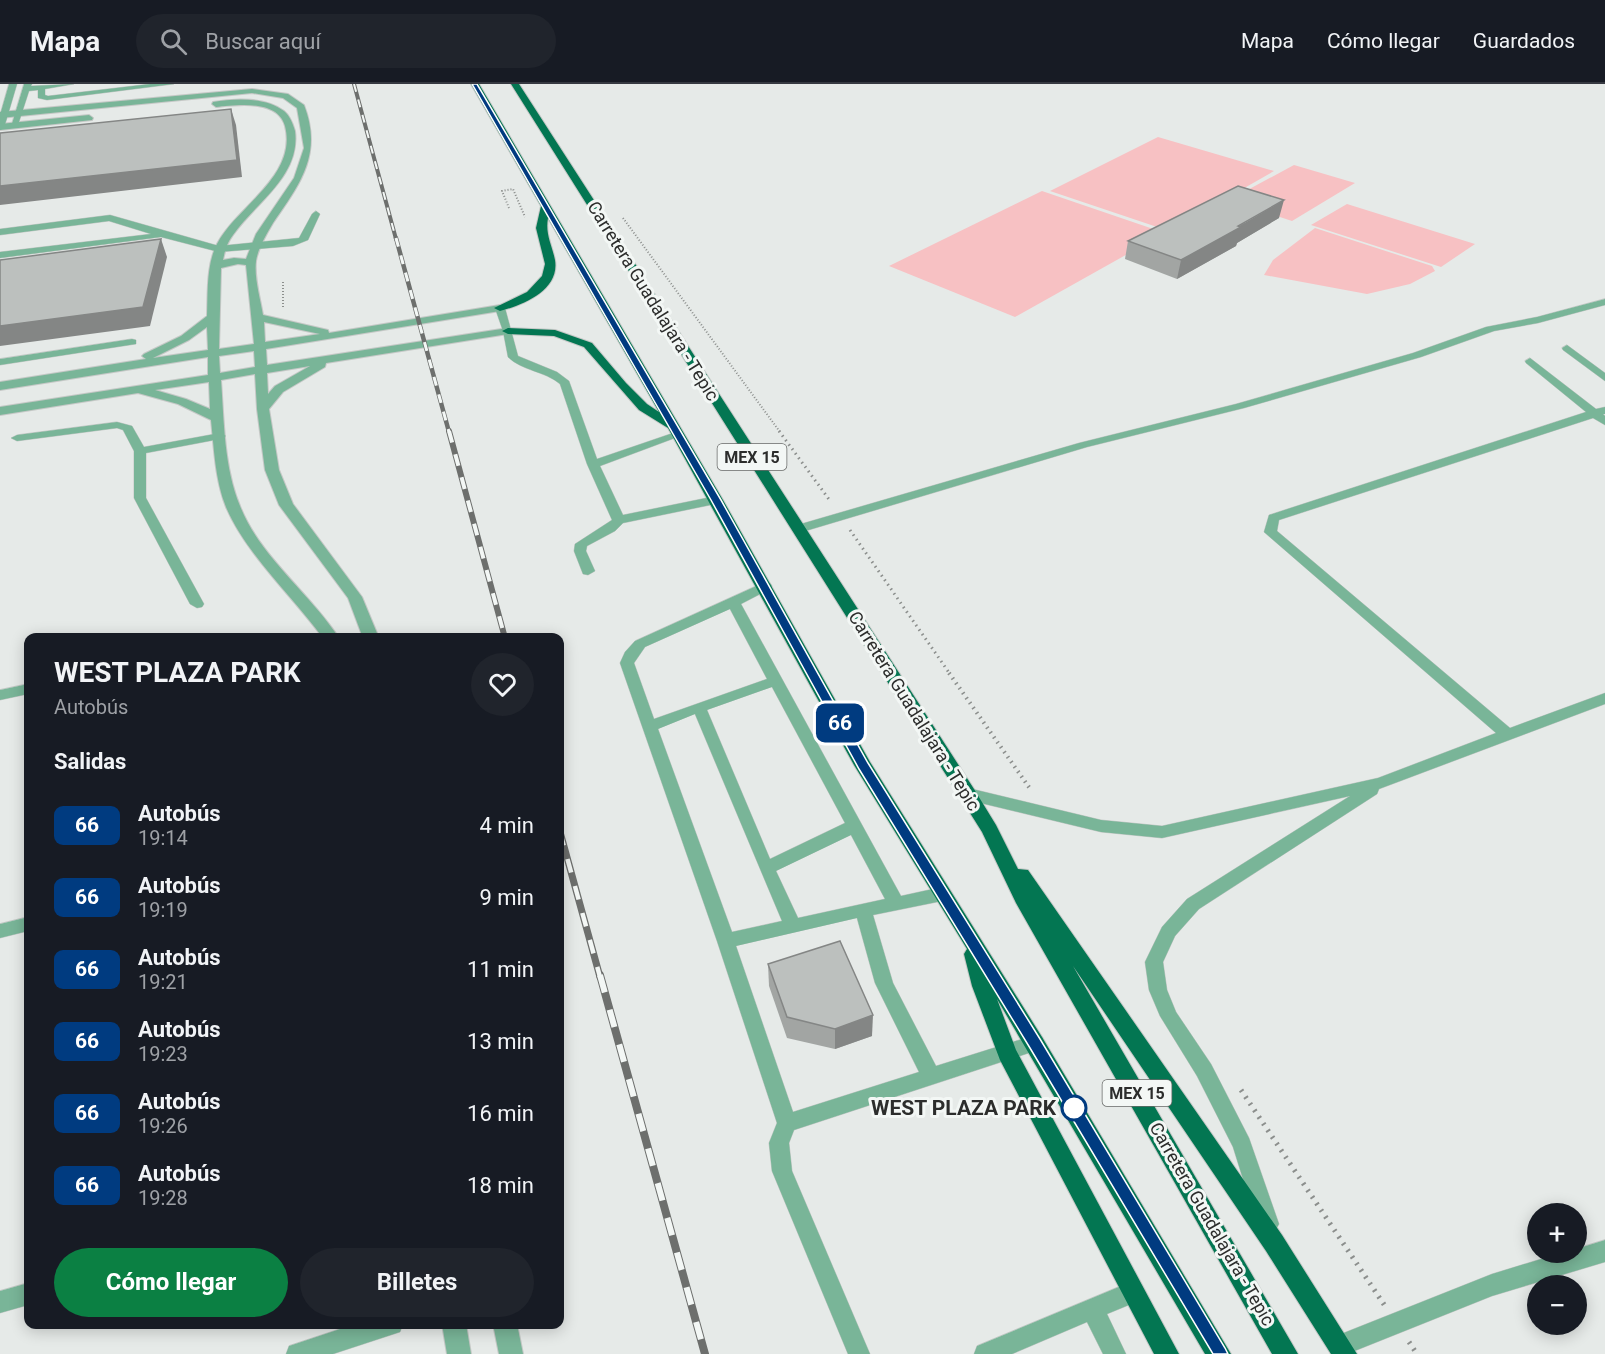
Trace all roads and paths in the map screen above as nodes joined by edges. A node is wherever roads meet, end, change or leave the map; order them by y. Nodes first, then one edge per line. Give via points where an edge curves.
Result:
1 (13, 84) edge
2 (70, 84) edge
3 (170, 84) edge
4 (475, 84) edge
5 (515, 84) edge
6 (27, 87) edge
7 (42, 87) junction
8 (285, 96) junction
9 (266, 106) junction
10 (19, 113) junction
11 (122, 114) dead end
12 (2, 115) edge
13 (98, 117) dead end
14 (14, 125) junction
15 (0, 127) edge
16 (545, 207) junction
17 (509, 208) dead end
18 (618, 211) dead end
19 (316, 214) dead end
20 (526, 219) dead end
21 (0, 232) edge
22 (261, 234) junction
23 (163, 236) junction
24 (227, 236) junction
25 (255, 246) junction
26 (219, 249) junction
27 (0, 255) edge
28 (252, 264) junction
29 (216, 266) junction
30 (283, 282) dead end
31 (1605, 302) edge
32 (500, 308) junction
33 (283, 312) dead end
34 (214, 317) junction
35 (258, 317) junction
36 (508, 331) junction
37 (340, 334) junction
38 (307, 340) junction
39 (132, 342) dead end
40 (260, 347) junction
41 (1567, 348) dead end
42 (214, 353) junction
43 (336, 358) junction
44 (312, 361) junction
45 (1530, 361) dead end
46 (0, 362) edge
47 (122, 366) junction
48 (261, 369) junction
49 (215, 375) junction
50 (1605, 378) edge
51 (0, 386) edge
52 (129, 389) junction
53 (263, 409) junction
54 (0, 411) edge
55 (1599, 411) edge
56 (217, 418) junction
57 (1605, 422) edge
58 (675, 431) junction
59 (220, 436) junction
60 (17, 438) dead end
61 (140, 451) junction
62 (593, 465) junction
63 (716, 500) junction
64 (841, 517) junction
65 (620, 520) junction
66 (798, 529) junction
67 (588, 571) dead end
68 (765, 586) junction
69 (733, 602) junction
70 (196, 604) dead end
71 (328, 633) edge
72 (369, 633) edge
73 (776, 681) junction
74 (24, 690) edge
75 (0, 695) edge
76 (1605, 698) edge
77 (699, 707) junction
78 (650, 726) junction
79 (1509, 736) junction
80 (1381, 783) junction
81 (1034, 793) dead end
82 (969, 794) junction
83 (855, 826) junction
84 (990, 830) junction
85 (766, 868) junction
86 (942, 894) junction
87 (896, 903) junction
88 (863, 910) junction
89 (24, 925) edge
90 (793, 926) junction
91 (0, 931) edge
92 (726, 941) junction
93 (972, 942) junction
94 (1035, 1043) junction
95 (1007, 1053) junction
96 (931, 1077) junction
97 (1239, 1088) dead end
98 (787, 1123) junction
99 (1274, 1243) junction
100 (1605, 1251) edge
101 (1133, 1292) junction
102 (24, 1295) edge
103 (0, 1302) edge
104 (1092, 1309) junction
105 (1397, 1324) junction
106 (376, 1329) edge
107 (455, 1329) edge
108 (506, 1329) edge
109 (1342, 1350) edge
110 (509, 1353) edge
111 (297, 1354) edge
112 (459, 1354) edge
113 (859, 1354) edge
114 (985, 1354) edge
115 (1115, 1354) edge
116 (1167, 1354) edge
117 (1219, 1354) edge
118 (1286, 1354) edge
119 (1417, 1354) edge

1 - 12 lane
2 - 7 lane
3 - 7 lane via 47,98 41,96
4 - 16 highway, MEX 15
5 - 66 highway, Carretera Guadalajara - Tepic / MEX 15
6 - 7 lane
6 - 10 lane
8 - 9 street
8 - 10 street via 229,92
8 - 22 street via 301,107 308,148 299,178
9 - 11 street via 229,103
9 - 24 street via 288,118 289,155 262,197
10 - 12 street
10 - 14 lane
12 - 15 lane
13 - 14 street
14 - 15 street
16 - 32 highway via 541,233 550,267 546,277 540,287 521,300
16 - 58 highway, MEX 15
17 - 20 path via 502,191 513,189
18 - 64 path
19 - 25 lane via 303,240
21 - 23 lane via 110,218
22 - 24 street via 248,238
22 - 25 street
23 - 26 lane
23 - 27 lane
24 - 26 street
25 - 26 lane
25 - 28 street
26 - 29 street
28 - 29 street via 241,260
28 - 35 street
29 - 34 street
30 - 33 path
31 - 64 lane via 1508,324 1418,355 1240,406 1083,445
32 - 36 lane
32 - 37 street
34 - 42 street
34 - 47 street via 164,350
35 - 37 street
35 - 40 street
36 - 43 street
36 - 58 highway via 555,333 588,345 622,386
36 - 62 lane via 513,357 565,383
37 - 38 street
38 - 40 street
38 - 44 street via 293,346 288,356
39 - 46 lane
40 - 42 street
40 - 48 street
41 - 50 lane
42 - 47 street
42 - 49 street
43 - 44 street
43 - 53 street via 279,389
44 - 48 street
45 - 55 lane
47 - 51 street
48 - 49 street
48 - 53 street
49 - 52 street
49 - 56 street
52 - 54 street
52 - 56 street via 173,397
53 - 72 street via 272,470 286,505 355,597
55 - 57 lane
55 - 79 lane via 1273,518 1270,532
56 - 59 street
58 - 62 lane
58 - 63 highway, MEX 15
59 - 61 lane
59 - 71 street via 232,505 251,537
60 - 61 lane via 117,425 128,428
61 - 70 lane via 140,498
62 - 65 lane
63 - 65 lane
63 - 68 highway, MEX 15
64 - 66 lane
64 - 81 path
65 - 67 lane via 613,528 581,544
66 - 82 highway, Carretera Guadalajara - Tepic / MEX 15
68 - 69 lane
68 - 86 highway, MEX 15 via 863,765
69 - 73 lane
69 - 78 lane via 640,644 630,655 627,663
73 - 77 lane
73 - 83 lane
74 - 75 lane
76 - 79 lane
77 - 78 lane
77 - 85 lane
78 - 92 lane
79 - 80 lane
80 - 82 lane via 1162,832 1101,826
80 - 99 lane via 1193,904 1168,932 1154,962 1158,990 1169,1016 1204,1070 1242,1145
82 - 84 highway, Carretera Guadalajara - Tepic / MEX 15
83 - 85 lane
83 - 87 lane
84 - 99 highway
84 - 118 highway, Carretera Guadalajara - Tepic / MEX 15 via 1023,898
85 - 90 lane
86 - 87 lane
86 - 93 highway, MEX 15
87 - 88 lane
88 - 90 lane
88 - 96 lane via 884,982
89 - 91 lane
90 - 92 lane
92 - 98 lane
93 - 94 highway, MEX 15
93 - 95 highway via 982,986
94 - 95 lane
94 - 117 highway, MEX 15
95 - 96 lane
95 - 101 highway
96 - 98 lane
97 - 105 path
98 - 113 lane via 780,1143 782,1172
99 - 109 highway
100 - 105 lane via 1492,1286
101 - 104 lane
101 - 116 highway
102 - 103 lane
104 - 114 lane
104 - 115 lane
105 - 109 lane
105 - 119 path
106 - 111 lane
107 - 112 street
108 - 110 street

